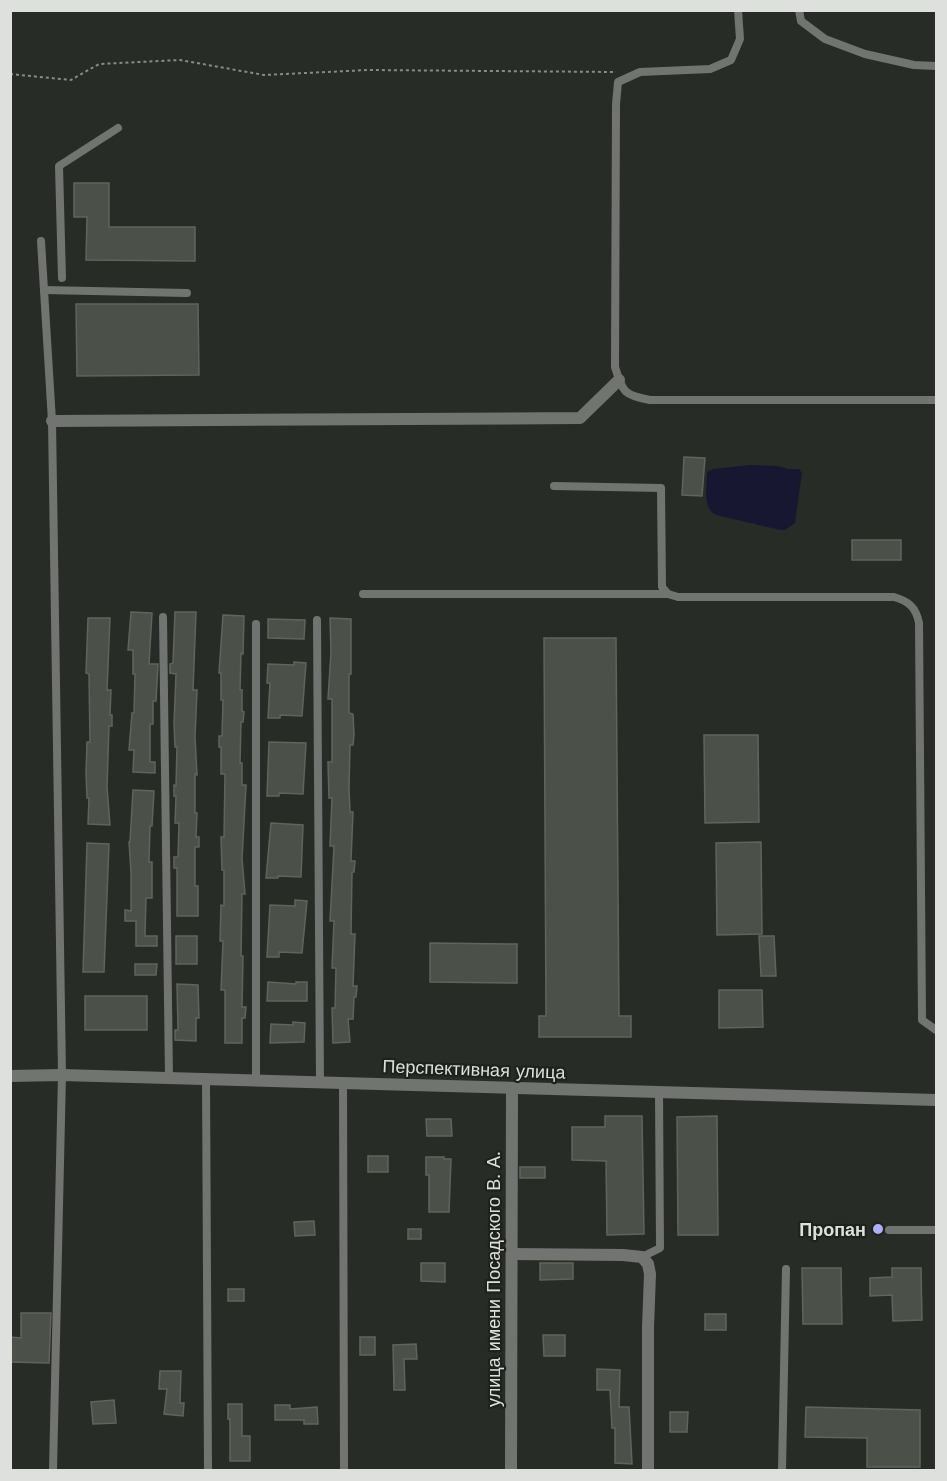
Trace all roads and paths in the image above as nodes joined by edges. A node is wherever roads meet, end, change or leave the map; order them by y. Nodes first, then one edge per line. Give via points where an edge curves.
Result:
1 (738, 10) edge
2 (799, 10) edge
3 (936, 66) edge
4 (617, 72) dead end
5 (10, 74) edge
6 (118, 128) dead end
7 (41, 241) dead end
8 (62, 278) dead end
9 (44, 290) junction
10 (187, 293) dead end
11 (619, 380) junction
12 (936, 400) edge
13 (52, 421) junction
14 (554, 486) dead end
15 (363, 594) dead end
16 (668, 594) junction
17 (163, 617) dead end
18 (317, 620) dead end
19 (256, 624) dead end
20 (936, 1030) edge
21 (62, 1075) junction
22 (10, 1076) edge
23 (169, 1078) junction
24 (206, 1079) junction
25 (256, 1081) junction
26 (320, 1083) junction
27 (343, 1083) junction
28 (512, 1088) junction
29 (658, 1092) junction
30 (936, 1100) edge
31 (889, 1230) dead end
32 (936, 1230) edge
33 (512, 1254) junction
34 (642, 1257) junction
35 (786, 1269) dead end
36 (53, 1470) edge
37 (208, 1470) edge
38 (344, 1470) edge
39 (511, 1470) edge
40 (648, 1470) edge
41 (782, 1470) edge

1 - 11 lane via 740,39 731,60 710,69 640,72 618,82 615,367
2 - 3 lane via 801,21 825,39 865,54
4 - 5 path via 368,70 264,75 180,60 99,64 71,80
6 - 8 lane via 59,166
7 - 9 lane
9 - 10 lane
9 - 13 lane
11 - 12 lane via 631,396 650,400
11 - 13 street via 580,418
13 - 21 lane
14 - 16 lane via 661,488 662,587
15 - 16 lane
16 - 20 lane via 894,597 910,603 914,609 919,623 922,1020
17 - 23 lane
18 - 26 lane
19 - 25 lane
21 - 22 street, Перспективная улица
21 - 23 street, Перспективная улица
21 - 36 lane
23 - 24 street, Перспективная улица
24 - 25 street, Перспективная улица
24 - 37 lane
25 - 26 street, Перспективная улица
26 - 27 street, Перспективная улица
27 - 28 street, Перспективная улица
27 - 38 lane
28 - 29 street, Перспективная улица
28 - 33 street, улица имени Посадского В. А.
29 - 30 street, Перспективная улица
29 - 34 lane via 660,1248
31 - 32 lane
33 - 34 street
33 - 39 street, улица имени Посадского В. А.
34 - 40 street via 650,1274
35 - 41 lane

